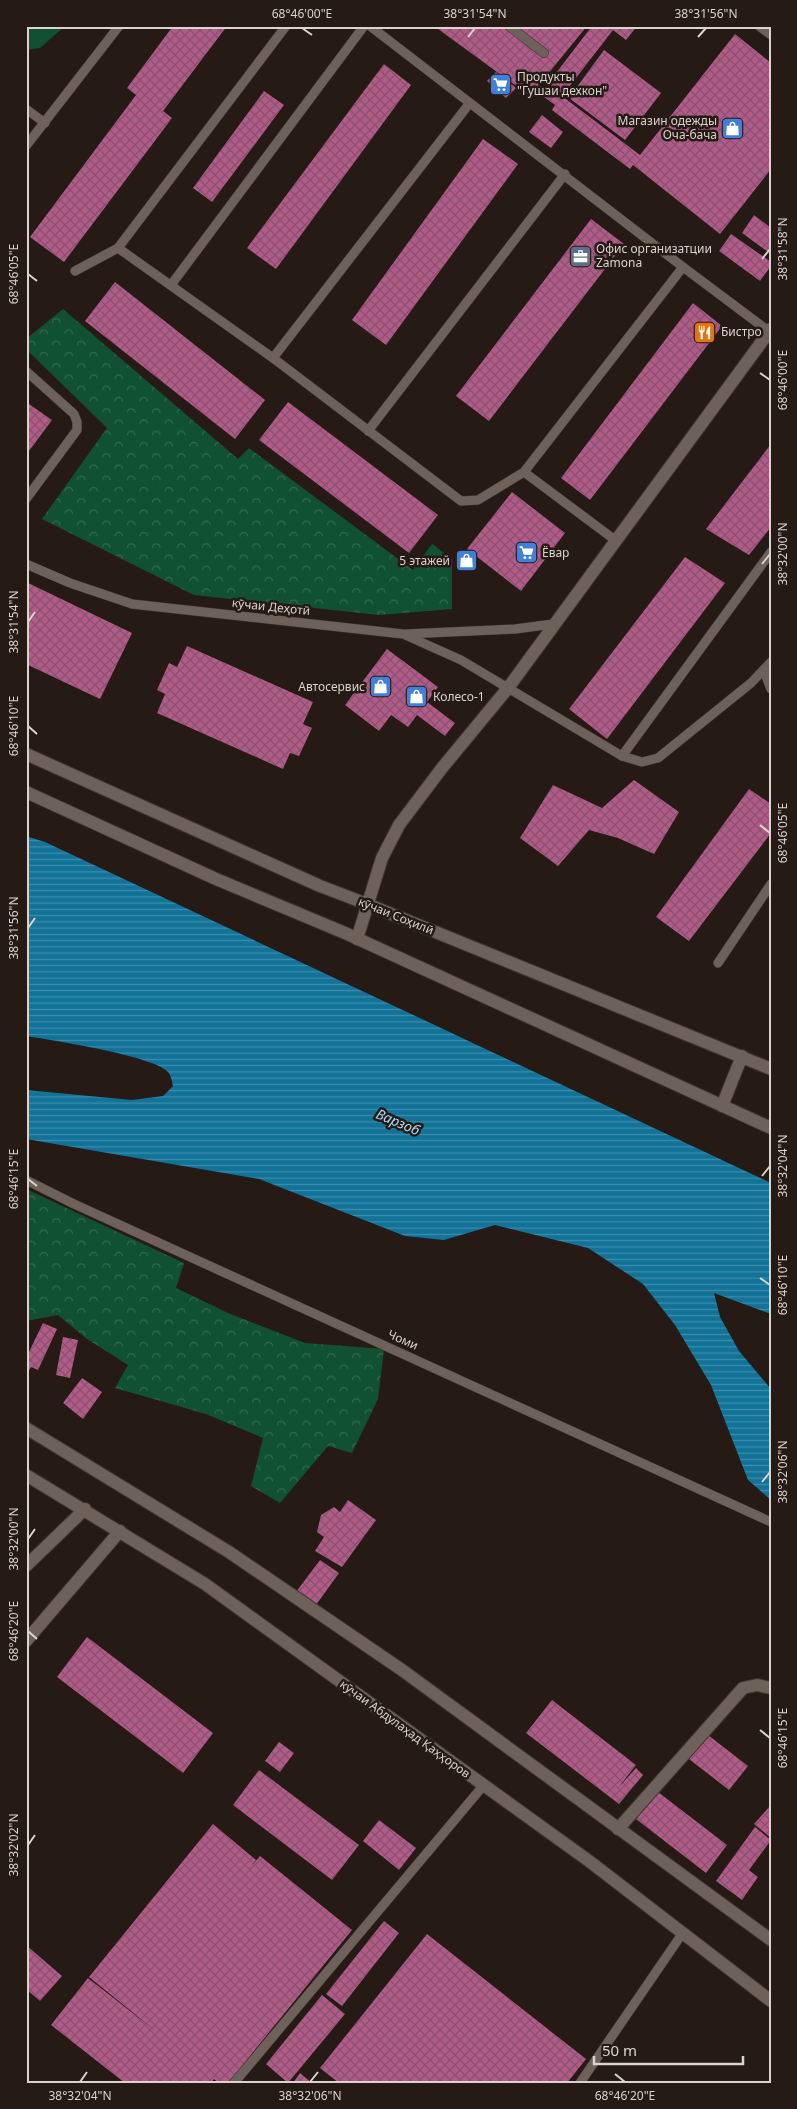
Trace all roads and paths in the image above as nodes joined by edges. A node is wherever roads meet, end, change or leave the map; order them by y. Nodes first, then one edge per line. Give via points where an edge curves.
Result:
1 (119, 26) edge
2 (286, 26) edge
3 (364, 26) edge
4 (370, 26) edge
5 (509, 26) edge
6 (759, 26) edge
7 (771, 35) edge
8 (544, 53) dead end
9 (469, 104) junction
10 (26, 110) edge
11 (45, 123) junction
12 (26, 146) edge
13 (565, 174) junction
14 (118, 248) junction
15 (683, 267) junction
16 (75, 271) dead end
17 (171, 286) junction
18 (770, 331) edge
19 (273, 358) junction
20 (26, 371) edge
21 (368, 431) junction
22 (524, 472) junction
23 (26, 499) edge
24 (615, 540) junction
25 (771, 552) edge
26 (26, 564) edge
27 (553, 624) junction
28 (403, 634) junction
29 (771, 662) edge
30 (764, 671) junction
31 (508, 688) junction
32 (771, 689) edge
33 (26, 754) edge
34 (622, 756) junction
35 (26, 792) edge
36 (771, 884) edge
37 (367, 904) junction
38 (357, 939) junction
39 (718, 963) dead end
40 (742, 1056) junction
41 (771, 1069) edge
42 (722, 1106) junction
43 (771, 1128) edge
44 (26, 1180) edge
45 (26, 1428) edge
46 (26, 1475) edge
47 (84, 1510) junction
48 (771, 1522) edge
49 (120, 1531) junction
50 (26, 1566) edge
51 (26, 1641) edge
52 (771, 1688) edge
53 (483, 1786) junction
54 (618, 1829) junction
55 (682, 1934) junction
56 (771, 1940) edge
57 (771, 2001) edge
58 (234, 2083) edge
59 (580, 2083) edge

1 - 11 lane
2 - 14 lane
3 - 17 lane
4 - 9 lane
5 - 8 lane
6 - 7 lane
9 - 13 lane
9 - 19 lane
10 - 11 lane
11 - 12 lane
13 - 15 lane
13 - 21 lane
14 - 16 lane
14 - 17 lane
15 - 18 lane
15 - 22 lane
17 - 19 lane
18 - 24 main road
19 - 21 lane
20 - 23 lane via 74,414 77,430
21 - 22 lane via 461,501 478,500
22 - 24 lane
24 - 27 main road
25 - 34 lane
26 - 28 lane, кӯчаи Деҳотӣ via 132,604
27 - 28 lane via 486,631
27 - 31 main road
28 - 31 lane, кӯчаи Деҳотӣ via 453,656
29 - 30 lane, кӯчаи Деҳотӣ
30 - 32 lane
30 - 34 lane, кӯчаи Деҳотӣ via 658,758 642,762
31 - 34 lane, кӯчаи Деҳотӣ
31 - 37 main road via 399,825 382,858
33 - 37 main road, кӯчаи Соҳилӣ
35 - 38 main road
36 - 39 lane
37 - 38 main road
37 - 40 main road, кӯчаи Соҳилӣ
38 - 42 main road
40 - 41 main road, кӯчаи Соҳилӣ
40 - 42 main road
42 - 43 main road
44 - 48 lane, Чоми
45 - 54 main road via 246,1563 402,1670
46 - 47 main road, кӯчаи Абдулаҳад Қаҳҳоров
47 - 49 main road, кӯчаи Абдулаҳад Қаҳҳоров
47 - 50 main road
49 - 51 main road
49 - 53 main road, кӯчаи Абдулаҳад Қаҳҳоров via 205,1584
52 - 54 main road via 757,1685 743,1688
53 - 55 main road, кӯчаи Абдулаҳад Қаҳҳоров via 589,1861
53 - 58 lane
54 - 56 main road
55 - 57 main road, кӯчаи Абдулаҳад Қаҳҳоров
55 - 59 lane

